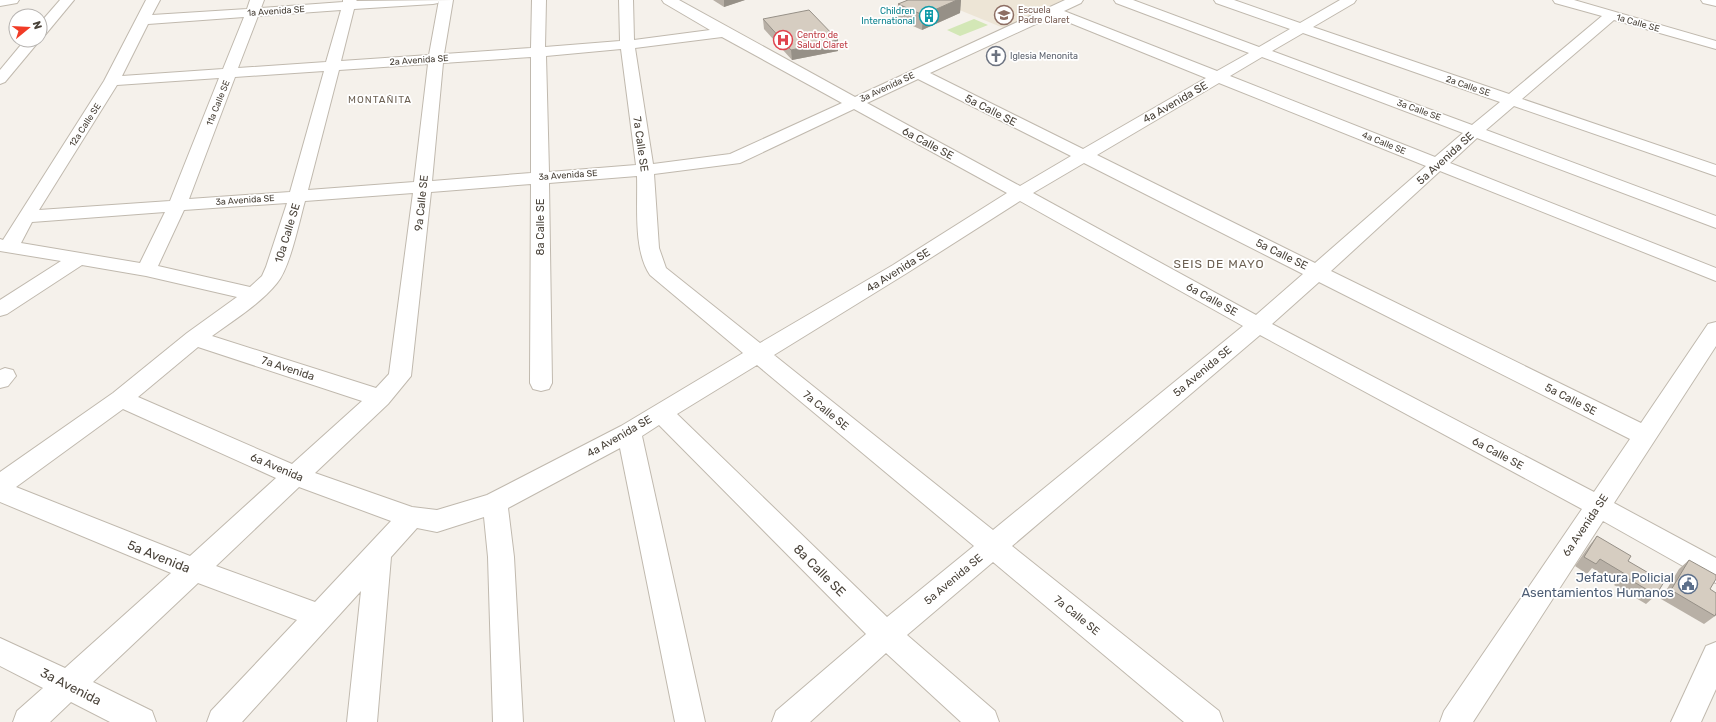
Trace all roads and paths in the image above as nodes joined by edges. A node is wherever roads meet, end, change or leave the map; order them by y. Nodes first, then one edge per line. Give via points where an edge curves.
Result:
1 (8, 0) edge
2 (12, 0) edge
3 (67, 0) edge
4 (153, 0) edge
5 (433, 0) edge
6 (446, 0) edge
7 (539, 0) edge
8 (626, 0) edge
9 (669, 0) edge
10 (1076, 0) edge
11 (1121, 0) edge
12 (1221, 0) edge
13 (1349, 0) edge
14 (1560, 0) edge
15 (1708, 0) edge
16 (0, 2) edge
17 (1716, 2) edge
18 (350, 3) edge
19 (255, 6) edge
20 (0, 9) edge
21 (1052, 11) junction
22 (1612, 15) junction
23 (143, 20) junction
24 (48, 23) edge
25 (1302, 28) junction
26 (724, 32) junction
27 (627, 44) junction
28 (1716, 45) edge
29 (26, 48) edge
30 (1262, 51) junction
31 (537, 52) junction
32 (436, 59) junction
33 (332, 66) junction
34 (918, 73) junction
35 (230, 74) junction
36 (1218, 77) junction
37 (0, 79) edge
38 (112, 81) junction
39 (1510, 101) junction
40 (853, 103) junction
41 (1475, 131) junction
42 (1083, 156) junction
43 (1438, 164) junction
44 (645, 170) junction
45 (1716, 172) edge
46 (540, 178) junction
47 (423, 185) junction
48 (1020, 193) junction
49 (298, 196) junction
50 (178, 204) junction
51 (26, 217) junction
52 (1716, 222) edge
53 (5, 245) edge
54 (80, 258) junction
55 (146, 270) junction
56 (1317, 272) junction
57 (1716, 275) edge
58 (254, 294) junction
59 (0, 309) edge
60 (1258, 325) junction
61 (1716, 328) edge
62 (195, 338) junction
63 (758, 356) junction
64 (541, 383) dead end
65 (380, 398) junction
66 (121, 399) junction
67 (661, 412) junction
68 (629, 432) junction
69 (1645, 436) junction
70 (296, 476) junction
71 (0, 485) edge
72 (0, 491) edge
73 (495, 503) junction
74 (1598, 506) junction
75 (424, 519) junction
76 (993, 546) junction
77 (378, 553) junction
78 (194, 570) junction
79 (1716, 572) edge
80 (319, 616) junction
81 (886, 635) junction
82 (0, 651) edge
83 (1716, 655) edge
84 (68, 685) junction
85 (28, 722) edge
86 (141, 722) edge
87 (222, 722) edge
88 (362, 722) edge
89 (508, 722) edge
90 (690, 722) edge
91 (787, 722) edge
92 (984, 722) edge
93 (1208, 722) edge
94 (1455, 722) edge
95 (1686, 722) edge

1 - 2 street
1 - 16 street
1 - 20 street
3 - 24 street
4 - 23 street, 12a Calle SE
5 - 18 street, 1a Avenida SE
6 - 32 street, 9a Calle SE
7 - 31 street, 8a Calle SE
8 - 27 street, 7a Calle SE
9 - 26 street, 6a Calle SE
10 - 21 street, 3a Avenida SE
11 - 30 street, 3a Calle SE
12 - 25 street, 2a Calle SE
13 - 25 street, 4a Avenida SE
14 - 22 street, 1a Calle SE
15 - 17 street
18 - 19 street, 1a Avenida SE
18 - 33 street, 10a Calle SE
19 - 23 street, 1a Avenida SE
19 - 35 street, 11a Calle SE
21 - 34 street, 3a Avenida SE
21 - 36 street, 4a Calle SE
22 - 28 street, 1a Calle SE
22 - 39 street, 5a Avenida SE
23 - 38 street, 12a Calle SE
25 - 30 street, 4a Avenida SE
25 - 39 street, 2a Calle SE
26 - 27 street, 2a Avenida SE
26 - 40 street, 6a Calle SE
27 - 31 street, 2a Avenida SE
27 - 44 street, 7a Calle SE
29 - 37 street
30 - 36 street, 4a Avenida SE
30 - 41 street, 3a Calle SE
31 - 32 street, 2a Avenida SE
31 - 46 street, 8a Calle SE
32 - 33 street, 2a Avenida SE
32 - 47 street, 9a Calle SE
33 - 35 street, 2a Avenida SE
33 - 49 street, 10a Calle SE
34 - 40 street, 3a Avenida SE
34 - 42 street, 5a Calle SE
35 - 38 street, 2a Avenida SE
35 - 50 street, 11a Calle SE
36 - 42 street, 4a Avenida SE
36 - 43 street, 4a Calle SE
38 - 51 street, 12a Calle SE
39 - 41 street, 5a Avenida SE
39 - 45 street, 2a Calle SE
40 - 44 street, 3a Avenida SE via 734,159
40 - 48 street, 6a Calle SE
41 - 43 street, 5a Avenida SE
41 - 52 street, 3a Calle SE
42 - 48 street, 4a Avenida SE
42 - 56 street, 5a Calle SE
43 - 56 street, 5a Avenida SE
43 - 57 street, 4a Calle SE
44 - 46 street, 3a Avenida SE
44 - 63 street, 7a Calle SE via 649,248 656,271
46 - 47 street, 3a Avenida SE
46 - 64 street, 8a Calle SE
47 - 49 street, 3a Avenida SE
47 - 65 street, 9a Calle SE via 400,376
48 - 60 street, 6a Calle SE
48 - 63 street, 4a Avenida SE
49 - 50 street, 3a Avenida SE
49 - 58 street, 10a Calle SE via 276,267 270,279
50 - 51 street, 3a Avenida SE
50 - 55 street, 11a Calle SE
51 - 53 street, 12a Calle SE
53 - 54 street
54 - 55 street
54 - 59 street
55 - 58 street
56 - 60 street, 5a Avenida SE
56 - 69 street, 5a Calle SE
58 - 62 street, 10a Calle SE
60 - 74 street, 6a Calle SE
60 - 76 street, 5a Avenida SE
61 - 69 street, 6a Avenida SE
62 - 65 street, 7a Avenida
62 - 66 street, 10a Calle SE
63 - 67 street, 4a Avenida SE
63 - 76 street, 7a Calle SE
65 - 70 street, 9a Calle SE
66 - 70 street, 6a Avenida
66 - 71 street, 10a Calle SE
67 - 68 street, 4a Avenida SE
67 - 81 street, 8a Calle SE
68 - 73 street, 4a Avenida SE
68 - 90 street
69 - 74 street, 6a Avenida SE
70 - 75 street, 6a Avenida
70 - 78 street, 9a Calle SE
72 - 78 street, 5a Avenida
73 - 75 street, 4a Avenida SE
73 - 89 street via 501,557
74 - 79 street, 6a Calle SE
74 - 94 street, 6a Avenida SE
75 - 77 street
76 - 81 street, 5a Avenida SE
76 - 93 street, 7a Calle SE
77 - 80 street
77 - 88 street
78 - 80 street, 5a Avenida
78 - 84 street, 9a Calle SE
80 - 87 street
81 - 91 street, 5a Avenida SE
81 - 92 street, 8a Calle SE
82 - 84 street, 3a Avenida
83 - 95 street
84 - 85 street, 9a Calle SE
84 - 86 street, 3a Avenida

